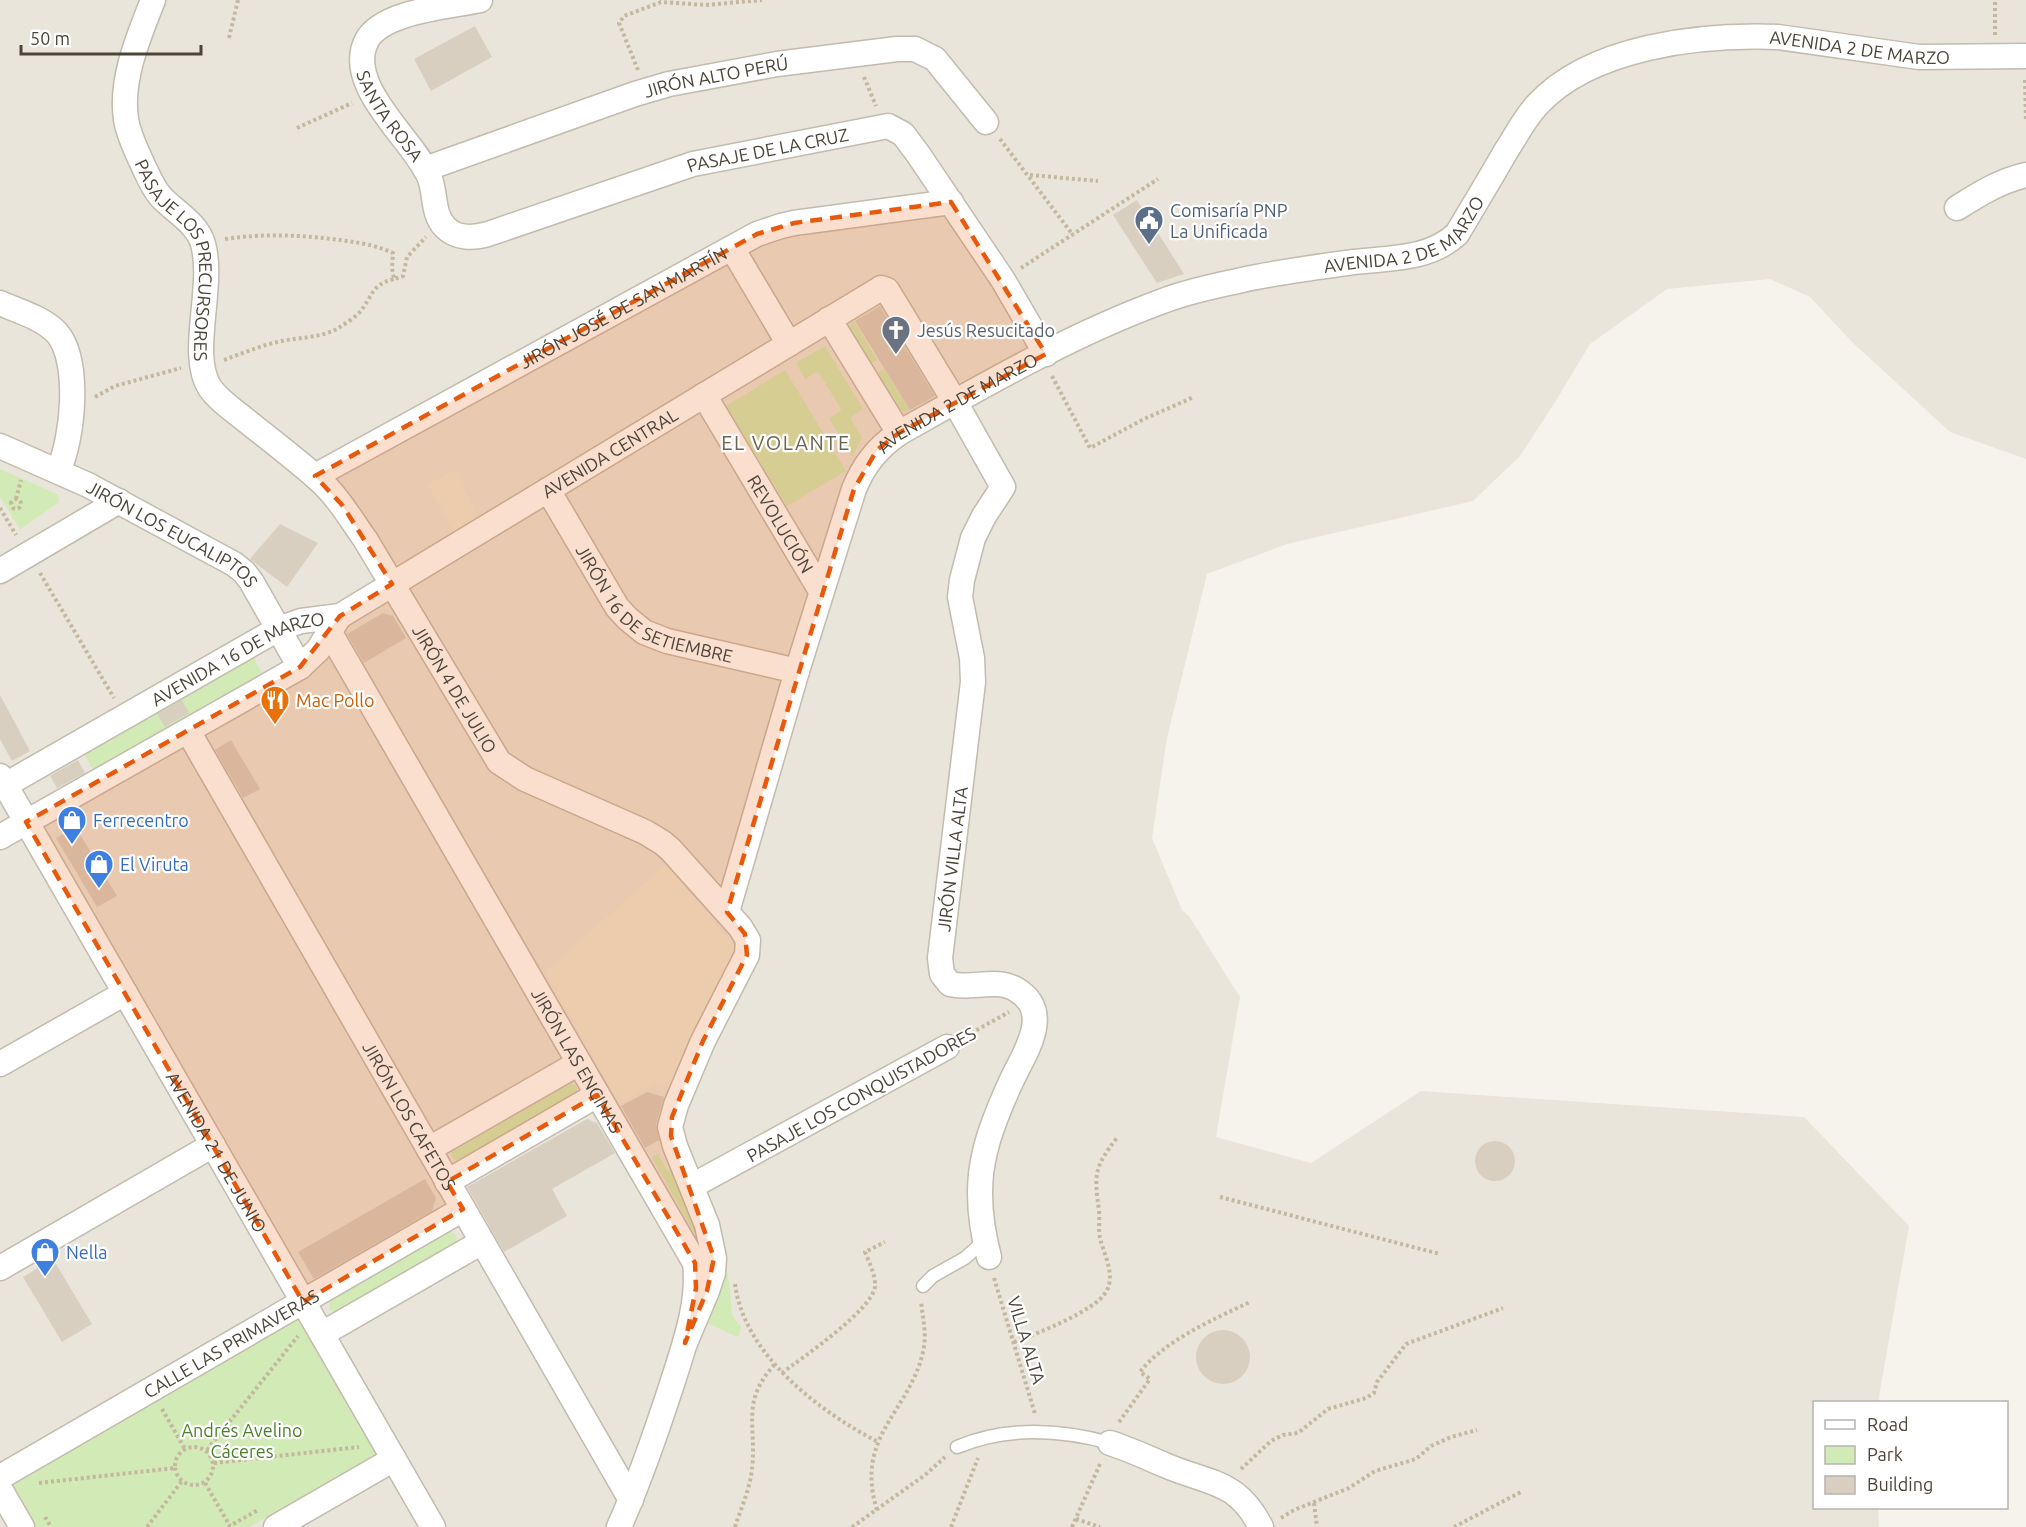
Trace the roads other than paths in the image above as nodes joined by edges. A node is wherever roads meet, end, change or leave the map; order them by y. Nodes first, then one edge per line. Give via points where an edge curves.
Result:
1 (153, 0) edge
2 (480, 0) edge
3 (2025, 56) edge
4 (986, 122) road end
5 (425, 169) junction
6 (2026, 175) edge
7 (951, 202) junction
8 (1957, 208) dead end
9 (732, 248) junction
10 (0, 303) edge
11 (829, 319) junction
12 (789, 344) junction
13 (1048, 363) junction
14 (704, 395) junction
15 (956, 402) junction
16 (899, 433) junction
17 (0, 446) edge
18 (58, 471) junction
19 (315, 476) junction
20 (548, 490) junction
21 (119, 501) junction
22 (0, 571) edge
23 (392, 584) junction
24 (821, 591) junction
25 (330, 622) junction
26 (278, 629) junction
27 (300, 668) junction
28 (797, 671) junction
29 (188, 731) junction
30 (2, 783) edge
31 (26, 822) junction
32 (0, 837) edge
33 (728, 912) junction
34 (125, 993) junction
35 (947, 1047) road end
36 (579, 1063) junction
37 (0, 1064) edge
38 (597, 1095) junction
39 (213, 1145) junction
40 (429, 1149) junction
41 (447, 1182) junction
42 (692, 1186) junction
43 (463, 1209) junction
44 (482, 1242) junction
45 (987, 1248) joint
46 (0, 1268) edge
47 (923, 1286) road end
48 (303, 1302) junction
49 (322, 1334) junction
50 (685, 1343) junction
51 (1110, 1443) joint
52 (957, 1448) road end
53 (394, 1459) junction
54 (0, 1477) edge
55 (0, 1489) edge
56 (631, 1500) junction
57 (1268, 1524) edge
58 (22, 1527) edge
59 (276, 1527) edge
60 (433, 1527) edge
61 (619, 1527) edge

1 - 19 street, PASAJE LOS PRECURSORES via 129,75 125,117 131,140 154,188 192,226 203,243 207,285 205,380 217,396
2 - 5 street, SANTA ROSA via 394,18 377,28 366,42 365,76 373,95
3 - 13 street, AVENIDA 2 DE MARZO via 1919,57 1761,36 1682,42 1621,56 1579,74 1538,104 1449,242 1410,256 1261,276 1184,294 1104,325
4 - 5 street, JIRÓN ALTO PERÚ via 941,65 922,51 906,48 777,64 669,84
5 - 7 street, PASAJE DE LA CRUZ via 446,228 465,237 480,236 693,164 884,126 903,134
6 - 8 street via 1983,191
7 - 9 street, JIRÓN JOSÉ DE SAN MARTÍN via 781,226
7 - 13 street via 1003,280
9 - 12 street
9 - 19 street, JIRÓN JOSÉ DE SAN MARTÍN
10 - 18 street via 45,324 55,331 66,349 72,404 65,457
11 - 12 street, AVENIDA CENTRAL
11 - 15 street, AVENIDA CENTRAL via 884,288
11 - 16 street
12 - 14 street, AVENIDA CENTRAL
13 - 15 street, AVENIDA 2 DE MARZO
14 - 20 street, AVENIDA CENTRAL
14 - 24 street, REVOLUCIÓN
15 - 16 street, AVENIDA 2 DE MARZO
15 - 45 street, JIRÓN VILLA ALTA via 1003,487 973,538 961,589 973,682 940,966 944,980 950,984 1008,985 1029,1001 1034,1019 1032,1040 1011,1081 984,1154 980,1208
16 - 24 street, AVENIDA 2 DE MARZO via 877,450 860,476
17 - 18 street, JIRÓN LOS EUCALIPTOS
18 - 21 street, JIRÓN LOS EUCALIPTOS
19 - 23 street, JIRÓN 4 DE JULIO via 343,506
20 - 23 street, AVENIDA CENTRAL
20 - 28 street, JIRÓN 16 DE SETIEMBRE via 617,607 635,625 667,641
21 - 22 street via 23,545
21 - 26 street, JIRÓN LOS EUCALIPTOS via 244,572
23 - 25 street, AVENIDA CENTRAL
23 - 33 street, JIRÓN 4 DE JULIO via 500,762 525,779 663,843
24 - 28 street, AVENIDA 2 DE MARZO
25 - 26 street, AVENIDA 16 DE MARZO via 302,621
25 - 27 street, AVENIDA 16 DE MARZO via 318,650
25 - 36 street, JIRÓN LAS ENCINAS
26 - 27 street, JIRÓN LOS EUCALIPTOS
26 - 30 street, AVENIDA 16 DE MARZO
27 - 29 street, AVENIDA 16 DE MARZO
28 - 33 street, AVENIDA 2 DE MARZO
29 - 31 street, AVENIDA 16 DE MARZO
29 - 40 street, JIRÓN LOS CAFETOS
30 - 31 street, AVENIDA 21 DE JUNIO
31 - 32 street, AVENIDA 16 DE MARZO
31 - 34 street, AVENIDA 21 DE JUNIO
33 - 42 street via 748,940 747,955 702,1041 670,1127
34 - 37 street
34 - 39 street, AVENIDA 21 DE JUNIO
35 - 42 street, PASAJE LOS CONQUISTADORES
36 - 38 street, JIRÓN LAS ENCINAS
36 - 40 street
38 - 41 street
38 - 50 street, JIRÓN LAS ENCINAS via 695,1263 696,1288
39 - 46 street
39 - 48 street, AVENIDA 21 DE JUNIO
40 - 41 street, JIRÓN LOS CAFETOS
41 - 43 street, JIRÓN LOS CAFETOS
42 - 50 street via 712,1241 714,1258 707,1292
43 - 44 street, JIRÓN LOS CAFETOS
43 - 48 street, CALLE LAS PRIMAVERAS
44 - 49 street, CALLE LAS PRIMAVERAS
44 - 56 street, JIRÓN LOS CAFETOS
45 - 47 lane via 933,1276
48 - 49 street, AVENIDA 21 DE JUNIO
48 - 54 street, CALLE LAS PRIMAVERAS
49 - 53 street, AVENIDA 21 DE JUNIO
50 - 56 street, JIRÓN LAS ENCINAS
51 - 52 lane via 1035,1432 1010,1433
51 - 57 street via 1224,1486
53 - 59 street
53 - 60 street, AVENIDA 21 DE JUNIO
55 - 58 street
56 - 61 street, JIRÓN LAS ENCINAS

